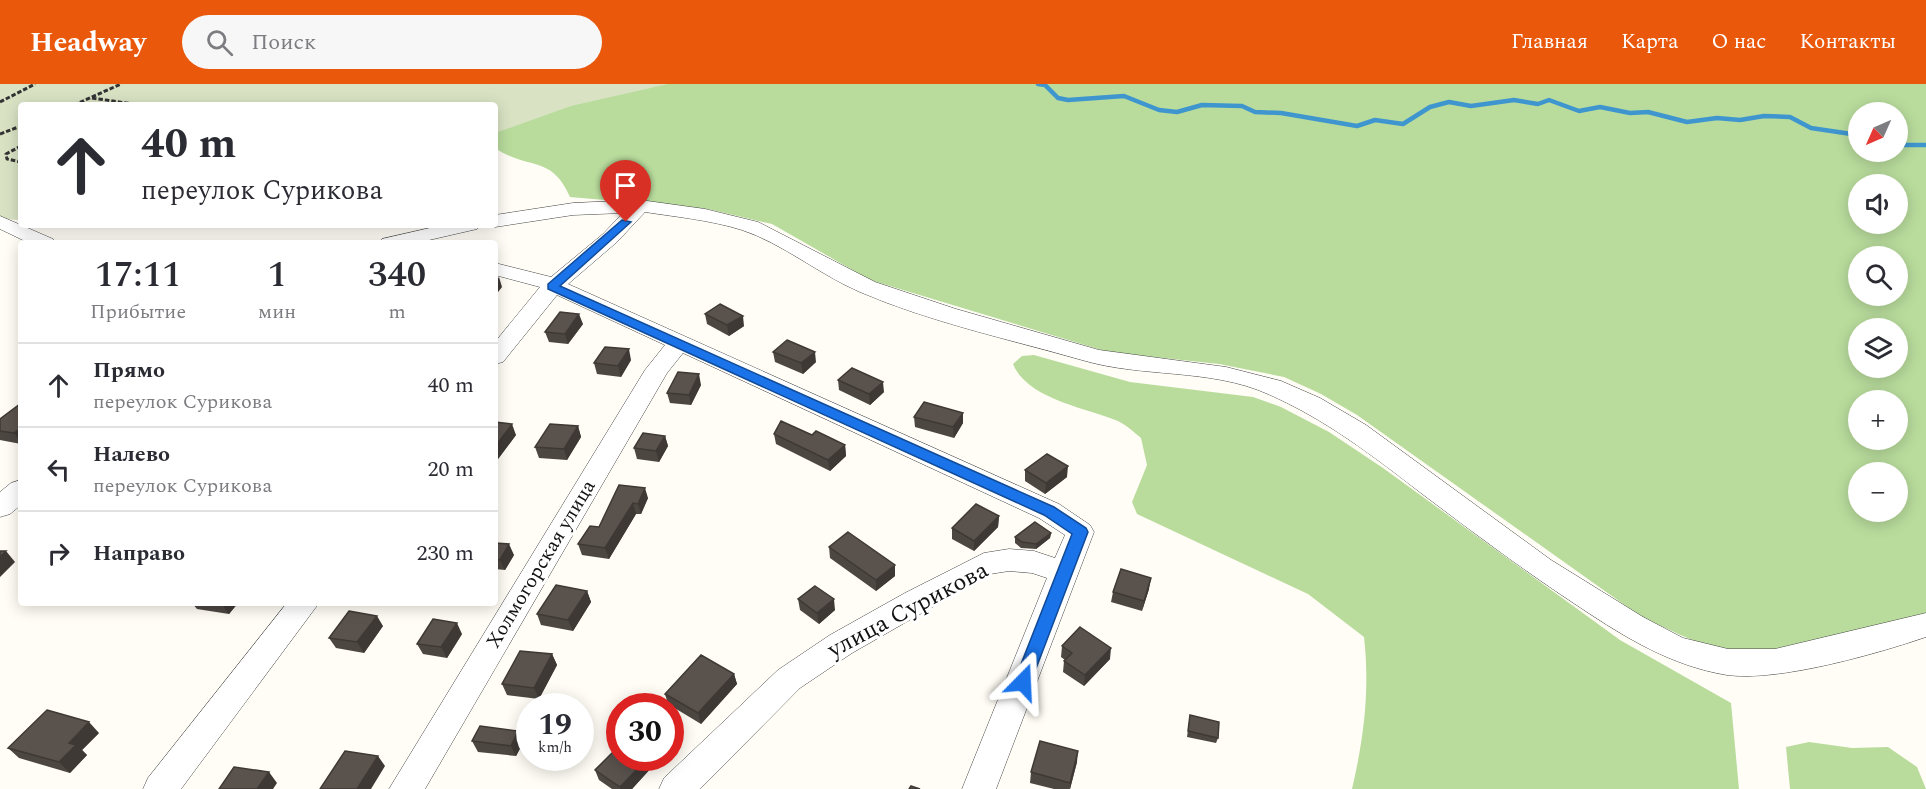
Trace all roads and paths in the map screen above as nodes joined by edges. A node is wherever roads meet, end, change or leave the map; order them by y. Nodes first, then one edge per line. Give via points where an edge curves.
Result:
1 (35, 84) edge
2 (121, 84) edge
3 (91, 98) junction
4 (117, 101) joint
5 (0, 102) edge
6 (81, 102) edge
7 (123, 102) edge
8 (18, 127) edge
9 (0, 134) edge
10 (18, 148) edge
11 (18, 161) edge
12 (640, 206) junction
13 (498, 220) edge
14 (0, 222) edge
15 (457, 228) edge
16 (39, 240) edge
17 (403, 240) edge
18 (498, 269) edge
19 (552, 287) junction
20 (680, 342) junction
21 (498, 353) edge
22 (18, 492) edge
23 (0, 507) edge
24 (1065, 573) junction
25 (302, 606) edge
26 (1926, 625) edge
27 (160, 789) edge
28 (406, 789) edge
29 (676, 789) edge
30 (979, 789) edge

1 - 5 path
2 - 3 path
3 - 4 path
3 - 6 path
4 - 7 path
8 - 9 path
10 - 11 path via 6,154 7,159
12 - 13 street via 573,209
12 - 19 street via 610,238
12 - 26 street via 751,226 867,287 1097,357 1226,374 1272,386 1357,431 1541,568 1676,649 1728,662 1775,662
14 - 16 street
15 - 17 street
18 - 19 street via 523,273
19 - 20 street
19 - 21 street
20 - 24 street via 1049,511 1080,532
20 - 28 street, Холмогорская улица via 657,370
22 - 23 street
24 - 29 street, улица Сурикова via 1034,562 984,564 926,596 789,679
24 - 30 street
25 - 27 street

